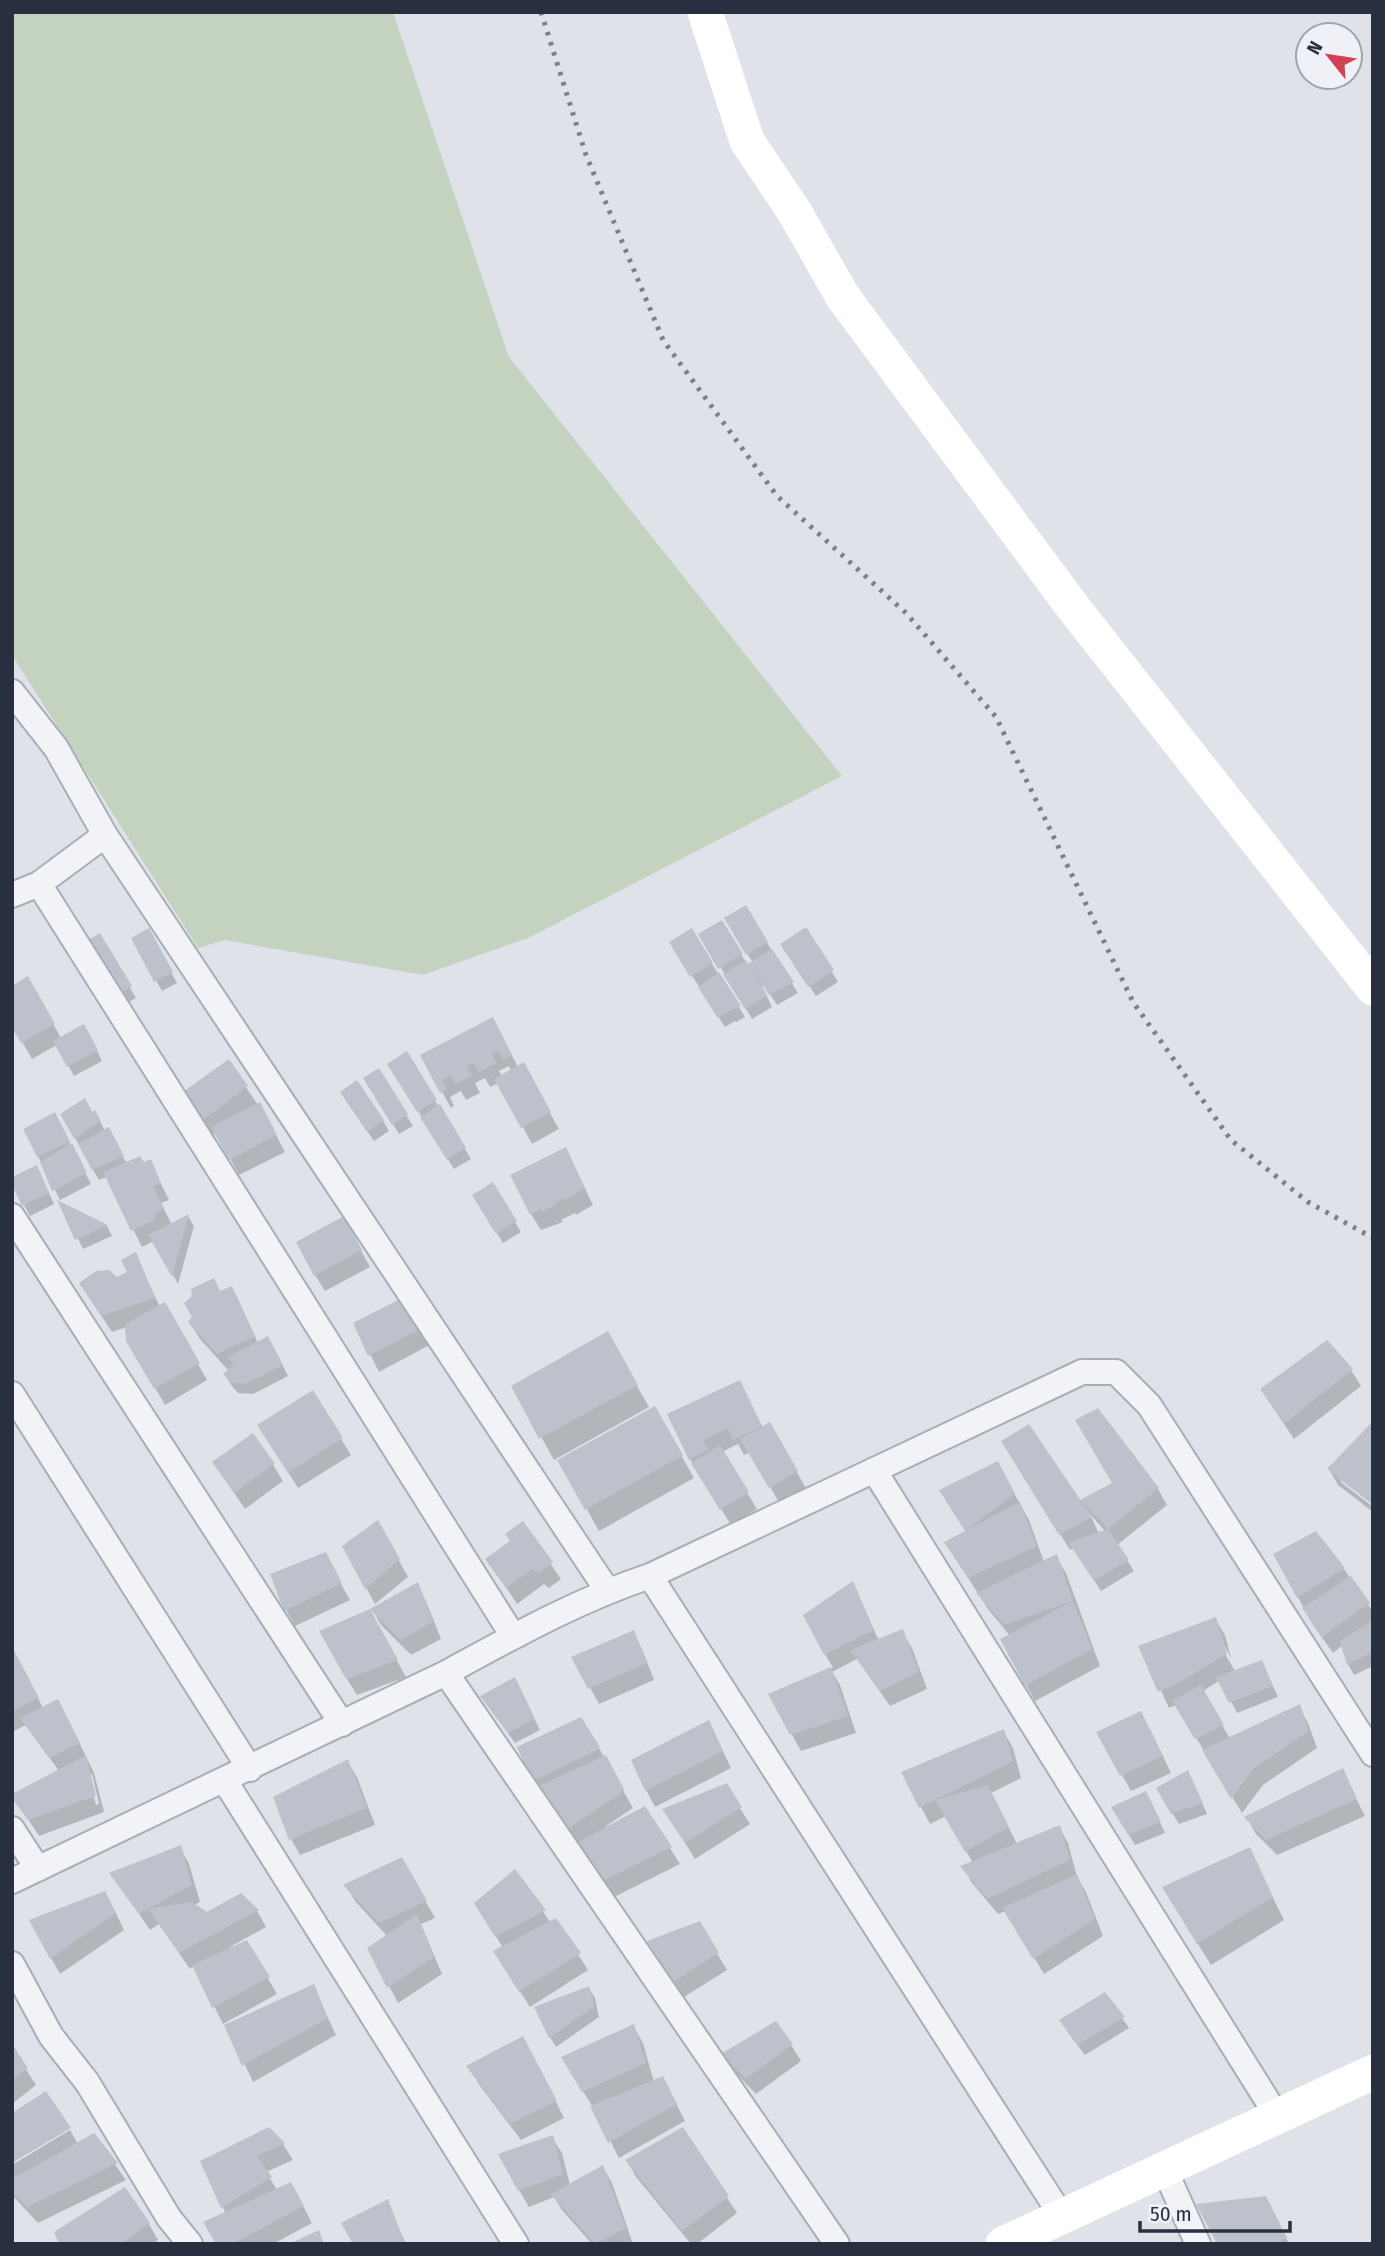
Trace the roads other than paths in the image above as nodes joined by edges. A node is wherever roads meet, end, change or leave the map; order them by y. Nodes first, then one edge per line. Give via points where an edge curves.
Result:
1 (705, 12) edge
2 (12, 692) edge
3 (105, 835) junction
4 (39, 884) junction
5 (12, 895) edge
6 (1373, 988) edge
7 (12, 1216) edge
8 (12, 1394) edge
9 (874, 1470) junction
10 (650, 1576) junction
11 (607, 1590) junction
12 (513, 1636) junction
13 (446, 1673) junction
14 (342, 1724) junction
15 (1373, 1754) edge
16 (250, 1769) junction
17 (225, 1781) junction
18 (12, 1829) edge
19 (38, 1869) junction
20 (12, 1881) edge
21 (12, 1964) edge
22 (1373, 2072) edge
23 (1277, 2116) junction
24 (1164, 2168) junction
25 (1061, 2215) junction
26 (190, 2244) edge
27 (516, 2244) edge
28 (837, 2244) edge
29 (1003, 2244) edge
30 (1198, 2244) edge

1 - 6 street via 747,141 794,211 843,298 1072,606
2 - 3 street via 56,748
3 - 4 street
3 - 11 street
4 - 5 street
4 - 12 street
7 - 14 street
8 - 16 street
9 - 10 street
9 - 15 street via 1082,1372 1116,1371 1149,1405
9 - 23 street
10 - 11 street
10 - 25 street
11 - 12 street
12 - 13 street
13 - 14 street
13 - 28 street
14 - 16 street
16 - 17 street
17 - 19 street
17 - 27 street
18 - 19 street
19 - 20 street
21 - 26 street via 51,2036 87,2082 169,2218
22 - 23 street
23 - 24 street
24 - 25 street
24 - 30 street
25 - 29 street

